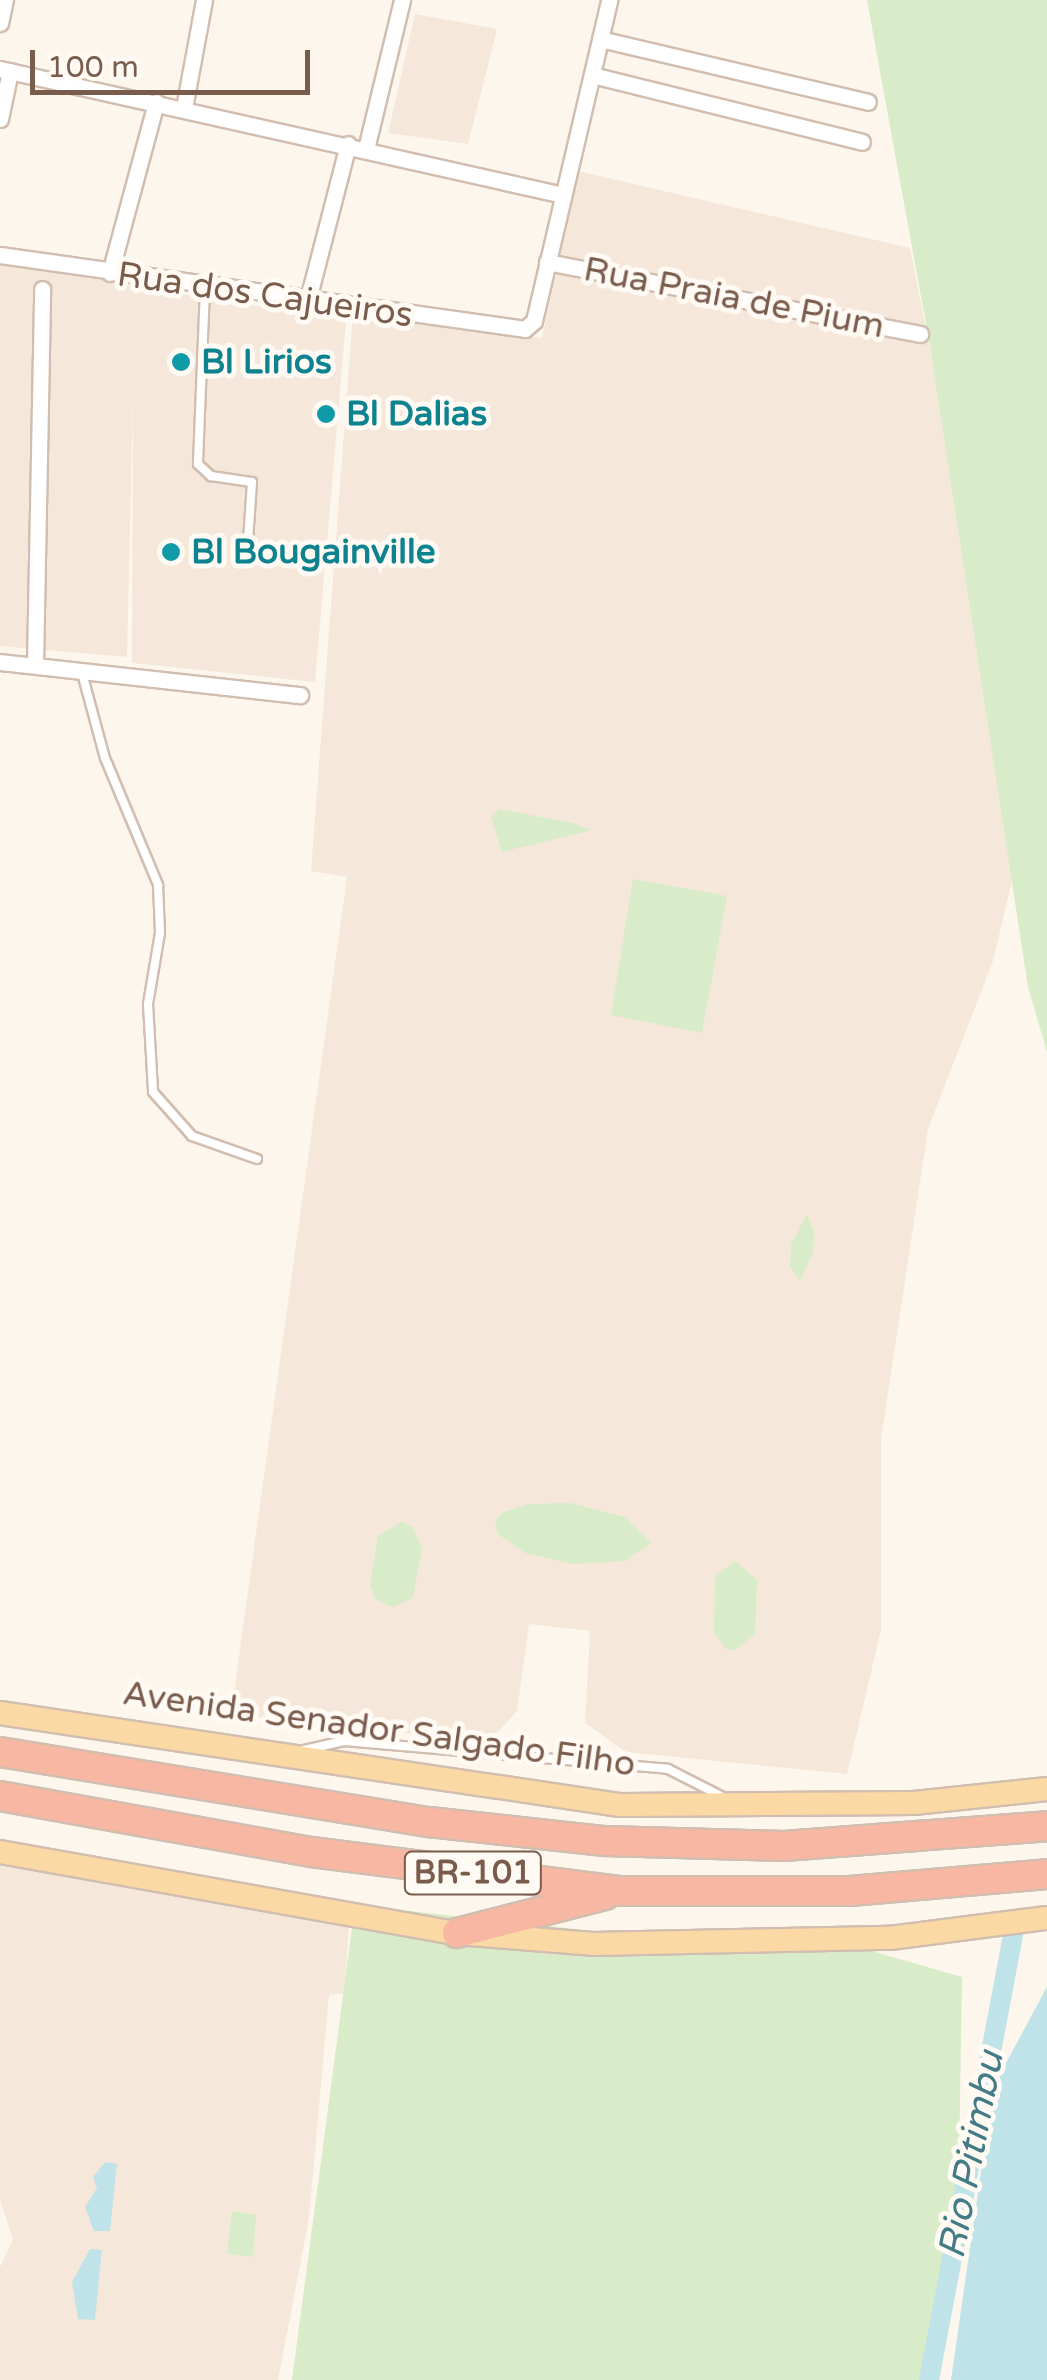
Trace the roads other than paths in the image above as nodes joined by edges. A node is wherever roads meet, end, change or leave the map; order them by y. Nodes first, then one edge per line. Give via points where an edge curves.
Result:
1 (5, 0) edge
2 (204, 0) edge
3 (402, 0) edge
4 (609, 0) edge
5 (0, 23) edge
6 (600, 40) junction
7 (5, 70) edge
8 (592, 76) junction
9 (156, 102) junction
10 (868, 102) dead end
11 (184, 108) junction
12 (0, 119) edge
13 (862, 142) dead end
14 (348, 144) junction
15 (366, 148) junction
16 (563, 195) junction
17 (0, 255) edge
18 (547, 262) junction
19 (110, 273) junction
20 (205, 288) junction
21 (42, 289) dead end
22 (307, 302) junction
23 (920, 334) dead end
24 (248, 541) dead end
25 (0, 662) edge
26 (35, 664) junction
27 (81, 668) junction
28 (300, 694) dead end
29 (257, 1159) dead end
30 (0, 1713) edge
31 (0, 1752) edge
32 (280, 1754) junction
33 (1047, 1790) edge
34 (0, 1796) edge
35 (737, 1807) junction
36 (1047, 1826) edge
37 (0, 1852) edge
38 (1047, 1874) edge
39 (619, 1892) junction
40 (1047, 1918) edge
41 (456, 1932) junction

1 - 5 street
2 - 11 street
3 - 15 street
4 - 6 street
6 - 8 street
6 - 10 street
7 - 9 street
7 - 12 street
8 - 13 street
8 - 16 street
9 - 11 street
9 - 19 street
11 - 14 street
14 - 15 street
14 - 22 street
15 - 16 street
16 - 18 street
17 - 19 street, Rua dos Cajueiros
18 - 22 street, Rua dos Cajueiros via 530,326 518,331
18 - 23 street, Rua Praia de Pium
19 - 20 street, Rua dos Cajueiros
20 - 22 street, Rua dos Cajueiros
20 - 24 lane via 198,464 211,476 252,482
21 - 26 street
25 - 26 street
26 - 27 street
27 - 28 street
27 - 29 lane via 105,758 158,884 160,933 148,1004 153,1092 192,1136
30 - 32 main road, Avenida Senador Salgado Filho
31 - 36 highway, BR-101 via 509,1832 687,1846
32 - 35 main road, Avenida Senador Salgado Filho via 525,1794
32 - 35 lane via 344,1741 668,1769
33 - 35 main road, Avenida Senador Salgado Filho via 914,1803
34 - 39 highway, BR-101 via 311,1852
37 - 41 main road
38 - 39 highway, BR-101 via 950,1886
39 - 41 highway
40 - 41 main road via 890,1938 689,1945

